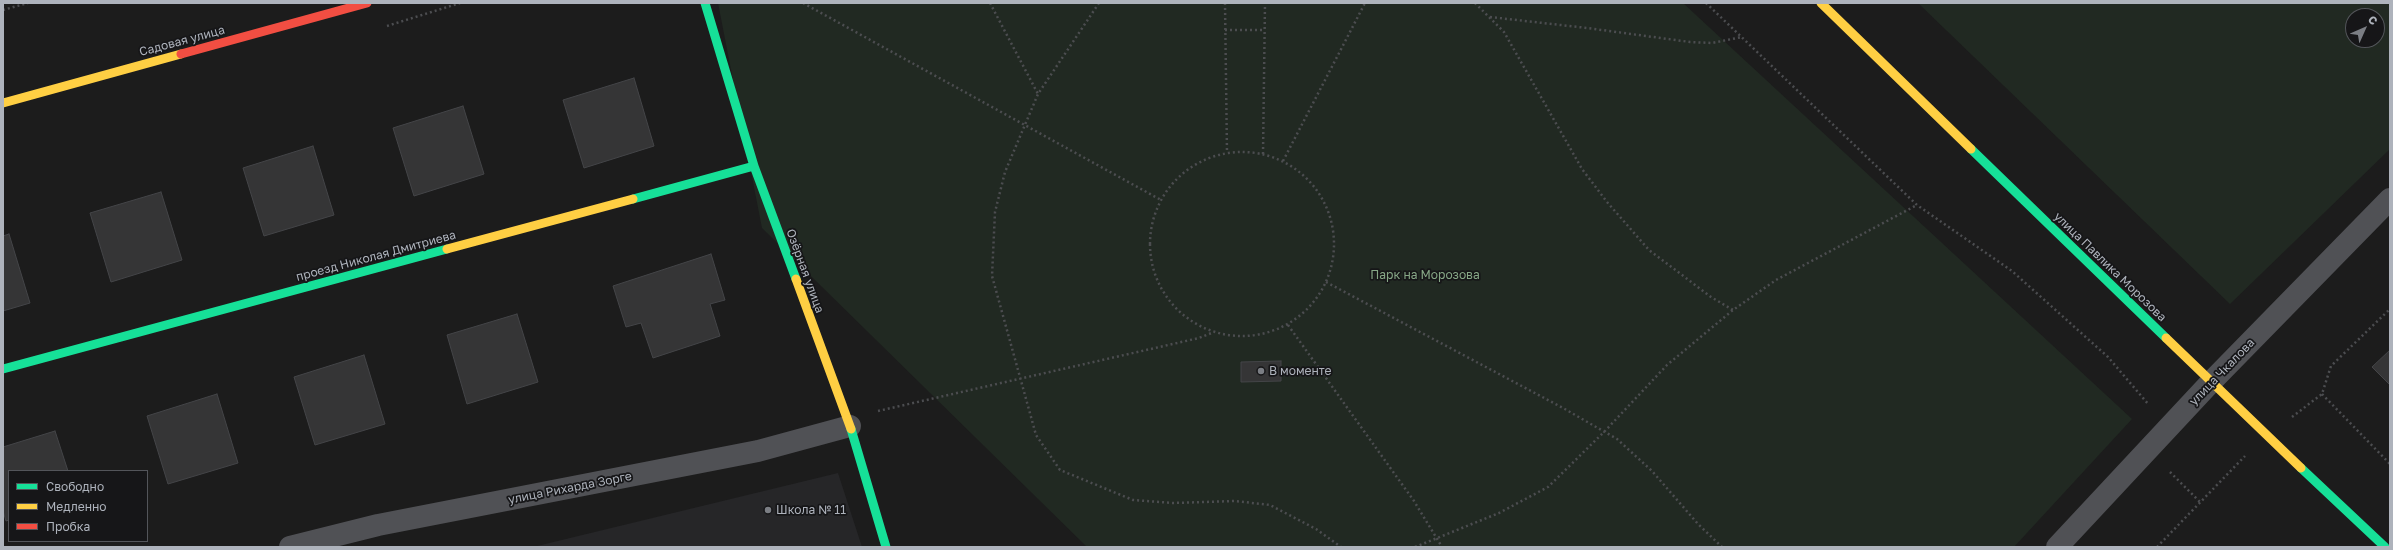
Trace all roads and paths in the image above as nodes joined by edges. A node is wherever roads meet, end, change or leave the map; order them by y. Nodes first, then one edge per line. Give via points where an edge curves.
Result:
1 (28, 3) edge
2 (367, 3) edge
3 (705, 3) edge
4 (803, 3) edge
5 (990, 3) edge
6 (1099, 3) edge
7 (1224, 3) edge
8 (1264, 3) edge
9 (1366, 3) edge
10 (1475, 3) edge
11 (1706, 3) edge
12 (1821, 3) edge
13 (3, 10) edge
14 (1489, 17) junction
15 (1224, 30) junction
16 (1264, 30) junction
17 (1742, 37) junction
18 (1038, 94) junction
19 (3, 103) edge
20 (1025, 125) junction
21 (1227, 153) junction
22 (1263, 154) junction
23 (1283, 161) junction
24 (754, 166) junction
25 (2390, 199) edge
26 (1161, 200) junction
27 (1917, 206) junction
28 (1326, 282) junction
29 (2390, 309) edge
30 (1733, 310) junction
31 (1288, 325) junction
32 (1214, 332) junction
33 (3, 369) edge
34 (1020, 380) junction
35 (2211, 382) junction
36 (2322, 394) junction
37 (848, 422) junction
38 (2169, 426) junction
39 (1604, 432) junction
40 (2268, 435) junction
41 (2149, 450) junction
42 (2390, 464) edge
43 (2200, 502) junction
44 (1437, 538) junction
45 (290, 547) edge
46 (886, 547) edge
47 (1341, 547) edge
48 (1415, 547) edge
49 (1442, 547) edge
50 (1722, 547) edge
51 (2057, 547) edge
52 (2157, 547) edge
53 (2385, 547) edge

1 - 13 path
2 - 19 street, Садовая улица
3 - 24 street, Озёрная улица
4 - 20 path
5 - 18 path
6 - 18 path
7 - 15 path
8 - 16 path
9 - 23 path
10 - 14 path
11 - 17 path
12 - 35 street, улица Павлика Морозова
14 - 17 path via 1690,42 1712,43
14 - 30 path via 1504,32 1582,169 1607,202 1649,250 1711,297
15 - 16 path
15 - 21 path
16 - 22 path
17 - 27 path
18 - 20 path
20 - 26 path
20 - 34 path via 1005,172 995,212 992,276
21 - 22 path
21 - 26 path via 1199,162 1181,175
22 - 23 path
23 - 28 path via 1312,184 1328,208 1334,229 1335,251 1331,273
24 - 33 street, проезд Николая Дмитриева
24 - 37 street, Озёрная улица
25 - 35 street, улица Чкалова
26 - 32 path via 1150,233 1150,256 1156,278 1166,298 1182,314 1201,327
27 - 30 path via 1776,280
27 - 38 path via 2012,270 2108,358
28 - 31 path via 1307,311
28 - 39 path
29 - 36 path via 2331,366
30 - 39 path via 1667,365
31 - 32 path via 1268,334 1245,337
31 - 44 path via 1414,501
32 - 34 path
34 - 37 path
34 - 47 path via 1036,435 1060,470 1133,500 1173,503 1235,501 1270,505 1316,529
35 - 38 street, улица Чкалова
35 - 40 street, улица Павлика Морозова
36 - 40 path
36 - 42 path
37 - 45 street, улица Рихарда Зорге via 758,452 378,525
37 - 46 street, Озёрная улица
38 - 41 street, улица Чкалова
39 - 44 path via 1548,486 1499,512
39 - 50 path via 1617,439 1652,471 1698,524
40 - 43 path via 2235,464
40 - 53 street, улица Павлика Морозова
41 - 43 path
41 - 51 street, улица Чкалова
43 - 52 path
44 - 48 path
44 - 49 path

